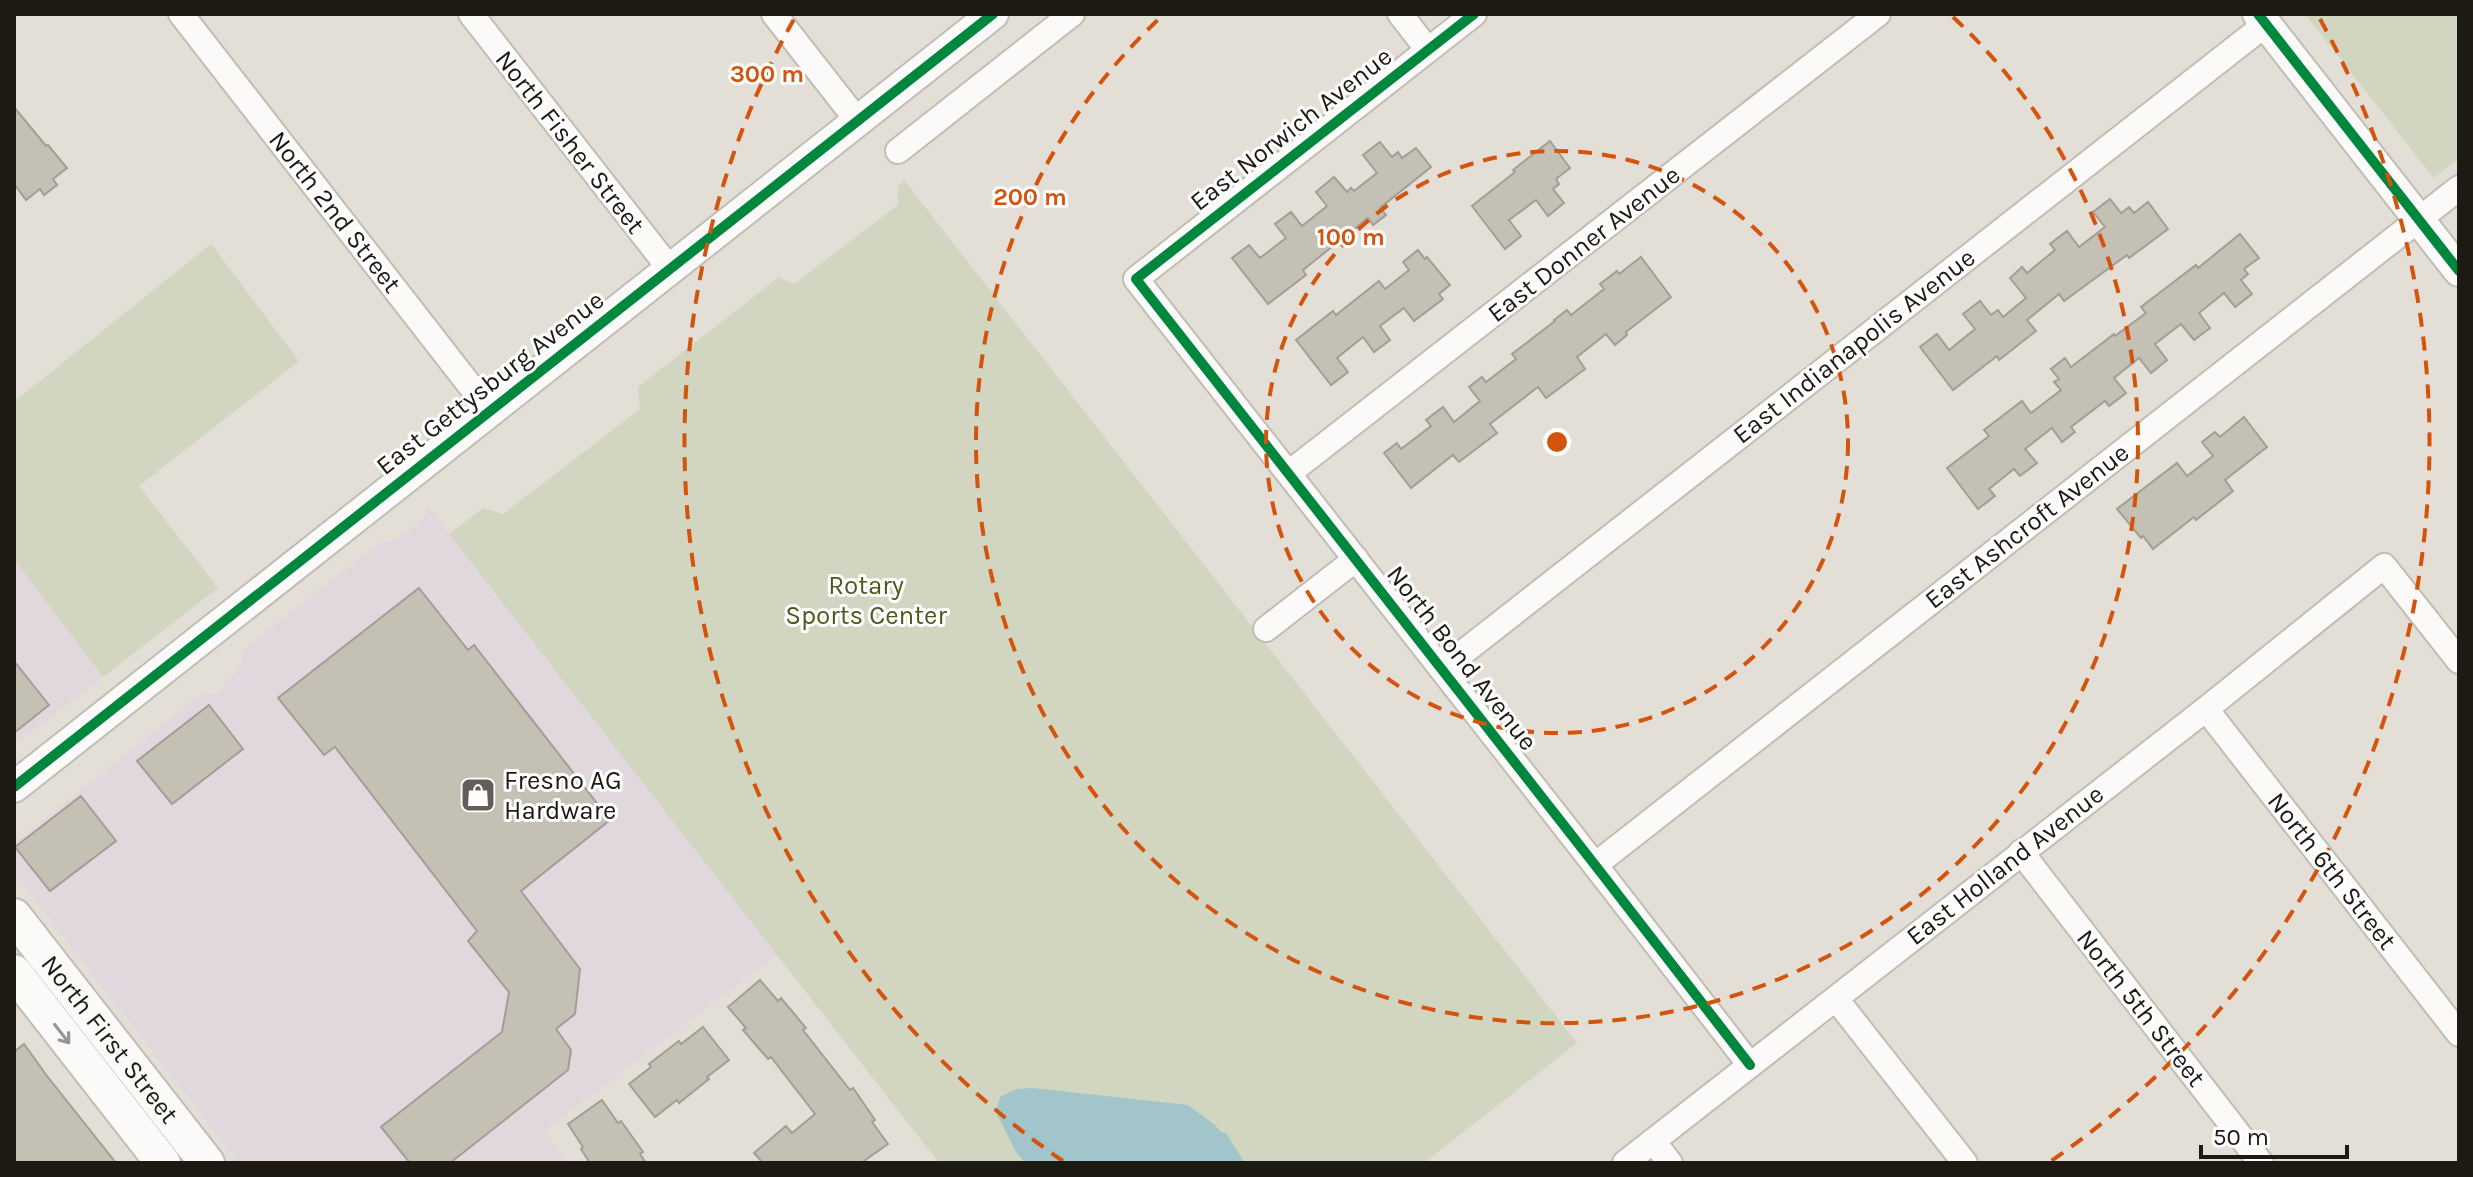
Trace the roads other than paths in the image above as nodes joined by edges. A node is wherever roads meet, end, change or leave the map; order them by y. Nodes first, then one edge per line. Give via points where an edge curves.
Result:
1 (181, 14) edge
2 (471, 14) edge
3 (774, 14) edge
4 (993, 14) edge
5 (1072, 14) edge
6 (1400, 14) edge
7 (1474, 14) edge
8 (1878, 14) edge
9 (2262, 19) edge
10 (1428, 50) junction
11 (857, 120) junction
12 (898, 151) dead end
13 (2459, 188) edge
14 (2419, 220) junction
15 (670, 269) junction
16 (2459, 271) edge
17 (1136, 279) joint
18 (489, 410) junction
19 (1289, 473) junction
20 (1356, 559) junction
21 (1266, 629) dead end
22 (2459, 661) edge
23 (1442, 669) junction
24 (2206, 709) junction
25 (14, 787) edge
26 (2021, 852) junction
27 (1595, 865) junction
28 (14, 916) edge
29 (14, 972) edge
30 (1836, 999) junction
31 (2459, 1034) edge
32 (1750, 1065) junction
33 (99, 1081) junction
34 (1653, 1141) junction
35 (163, 1163) edge
36 (181, 1163) edge
37 (207, 1163) edge
38 (1625, 1163) edge
39 (1670, 1163) edge
40 (1965, 1163) edge
41 (2261, 1163) edge

1 - 18 street, North 2nd Street
2 - 15 street, North Fisher Street
3 - 11 street
4 - 11 street, East Gettysburg Avenue
5 - 12 street
6 - 10 street
7 - 10 street, East Norwich Avenue
8 - 19 street, East Donner Avenue
9 - 14 street
9 - 23 street, East Indianapolis Avenue
10 - 17 street, East Norwich Avenue
11 - 15 street, East Gettysburg Avenue
13 - 14 street, East Ashcroft Avenue
14 - 16 street
14 - 27 street, East Ashcroft Avenue
15 - 18 street, East Gettysburg Avenue
17 - 19 street, North Bond Avenue
18 - 25 street, East Gettysburg Avenue
19 - 20 street, North Bond Avenue
20 - 21 street
20 - 23 street, North Bond Avenue
22 - 24 street, East Holland Avenue via 2384,566
23 - 27 street, North Bond Avenue
24 - 26 street, East Holland Avenue
24 - 31 street, North 6th Street
26 - 30 street, East Holland Avenue
26 - 41 street, North 5th Street
27 - 32 street, North Bond Avenue
28 - 37 main road, North First Street
29 -> 33 main road, North First Street
30 - 32 street, East Holland Avenue
30 - 40 street
32 - 34 street, East Holland Avenue
33 - 35 main road, North First Street
33 - 36 main road via 135,1106
34 - 38 street, East Holland Avenue
34 - 39 street

